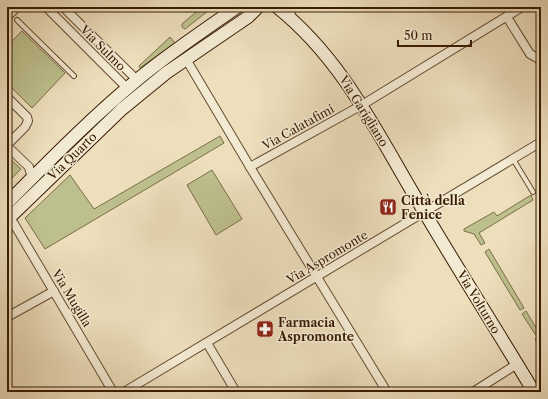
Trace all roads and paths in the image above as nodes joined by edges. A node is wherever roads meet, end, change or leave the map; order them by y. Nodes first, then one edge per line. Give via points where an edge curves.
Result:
1 (17, 7) edge
2 (46, 7) edge
3 (63, 7) edge
4 (237, 7) edge
5 (258, 7) edge
6 (277, 7) edge
7 (522, 7) edge
8 (292, 13) edge
9 (7, 17) edge
10 (507, 17) junction
11 (17, 20) dead end
12 (179, 48) junction
13 (186, 59) junction
14 (541, 60) edge
15 (74, 76) dead end
16 (137, 80) junction
17 (127, 88) junction
18 (146, 89) junction
19 (7, 97) edge
20 (136, 98) junction
21 (362, 105) junction
22 (541, 142) edge
23 (7, 146) edge
24 (512, 159) junction
25 (250, 167) junction
26 (32, 178) junction
27 (533, 192) dead end
28 (8, 199) edge
29 (424, 212) junction
30 (8, 217) edge
31 (317, 276) junction
32 (54, 291) junction
33 (7, 316) edge
34 (207, 343) junction
35 (518, 364) junction
36 (113, 392) edge
37 (124, 392) edge
38 (236, 392) edge
39 (387, 392) edge
40 (473, 392) edge
41 (534, 392) edge

1 - 9 street
2 - 17 street, Via Sulmo
3 - 16 street, Via Sulmo
4 - 12 street, Via Quarto
5 - 13 street, Via Quarto via 248,17
6 - 8 street, Via Garigliano
7 - 10 street, Via Calatafimi
8 - 21 street, Via Garigliano
10 - 14 street via 530,54
10 - 21 street, Via Calatafimi
11 - 15 lane
12 - 13 street
12 - 16 street, Via Quarto
13 - 18 street, Via Quarto
13 - 25 street
16 - 17 street, Via Quarto
16 - 18 street
17 - 20 street
17 - 26 street, Via Quarto
18 - 20 street, Via Quarto
19 - 23 street via 28,119 25,127
20 - 30 street, Via Quarto
21 - 25 street, Via Calatafimi
21 - 29 street, Via Garigliano
22 - 24 street, Via Aspromonte
23 - 26 street via 29,167
24 - 27 lane
24 - 29 street, Via Aspromonte
25 - 31 street
26 - 28 street, Via Quarto
28 - 30 street, Via Quarto
29 - 31 street, Via Aspromonte
29 - 35 street, Via Volturno
30 - 32 street, Via Mugilla
31 - 34 street, Via Aspromonte
31 - 39 street
32 - 33 street
32 - 36 street, Via Mugilla
34 - 37 street, Via Aspromonte
34 - 38 street
35 - 40 street
35 - 41 street, Via Volturno

